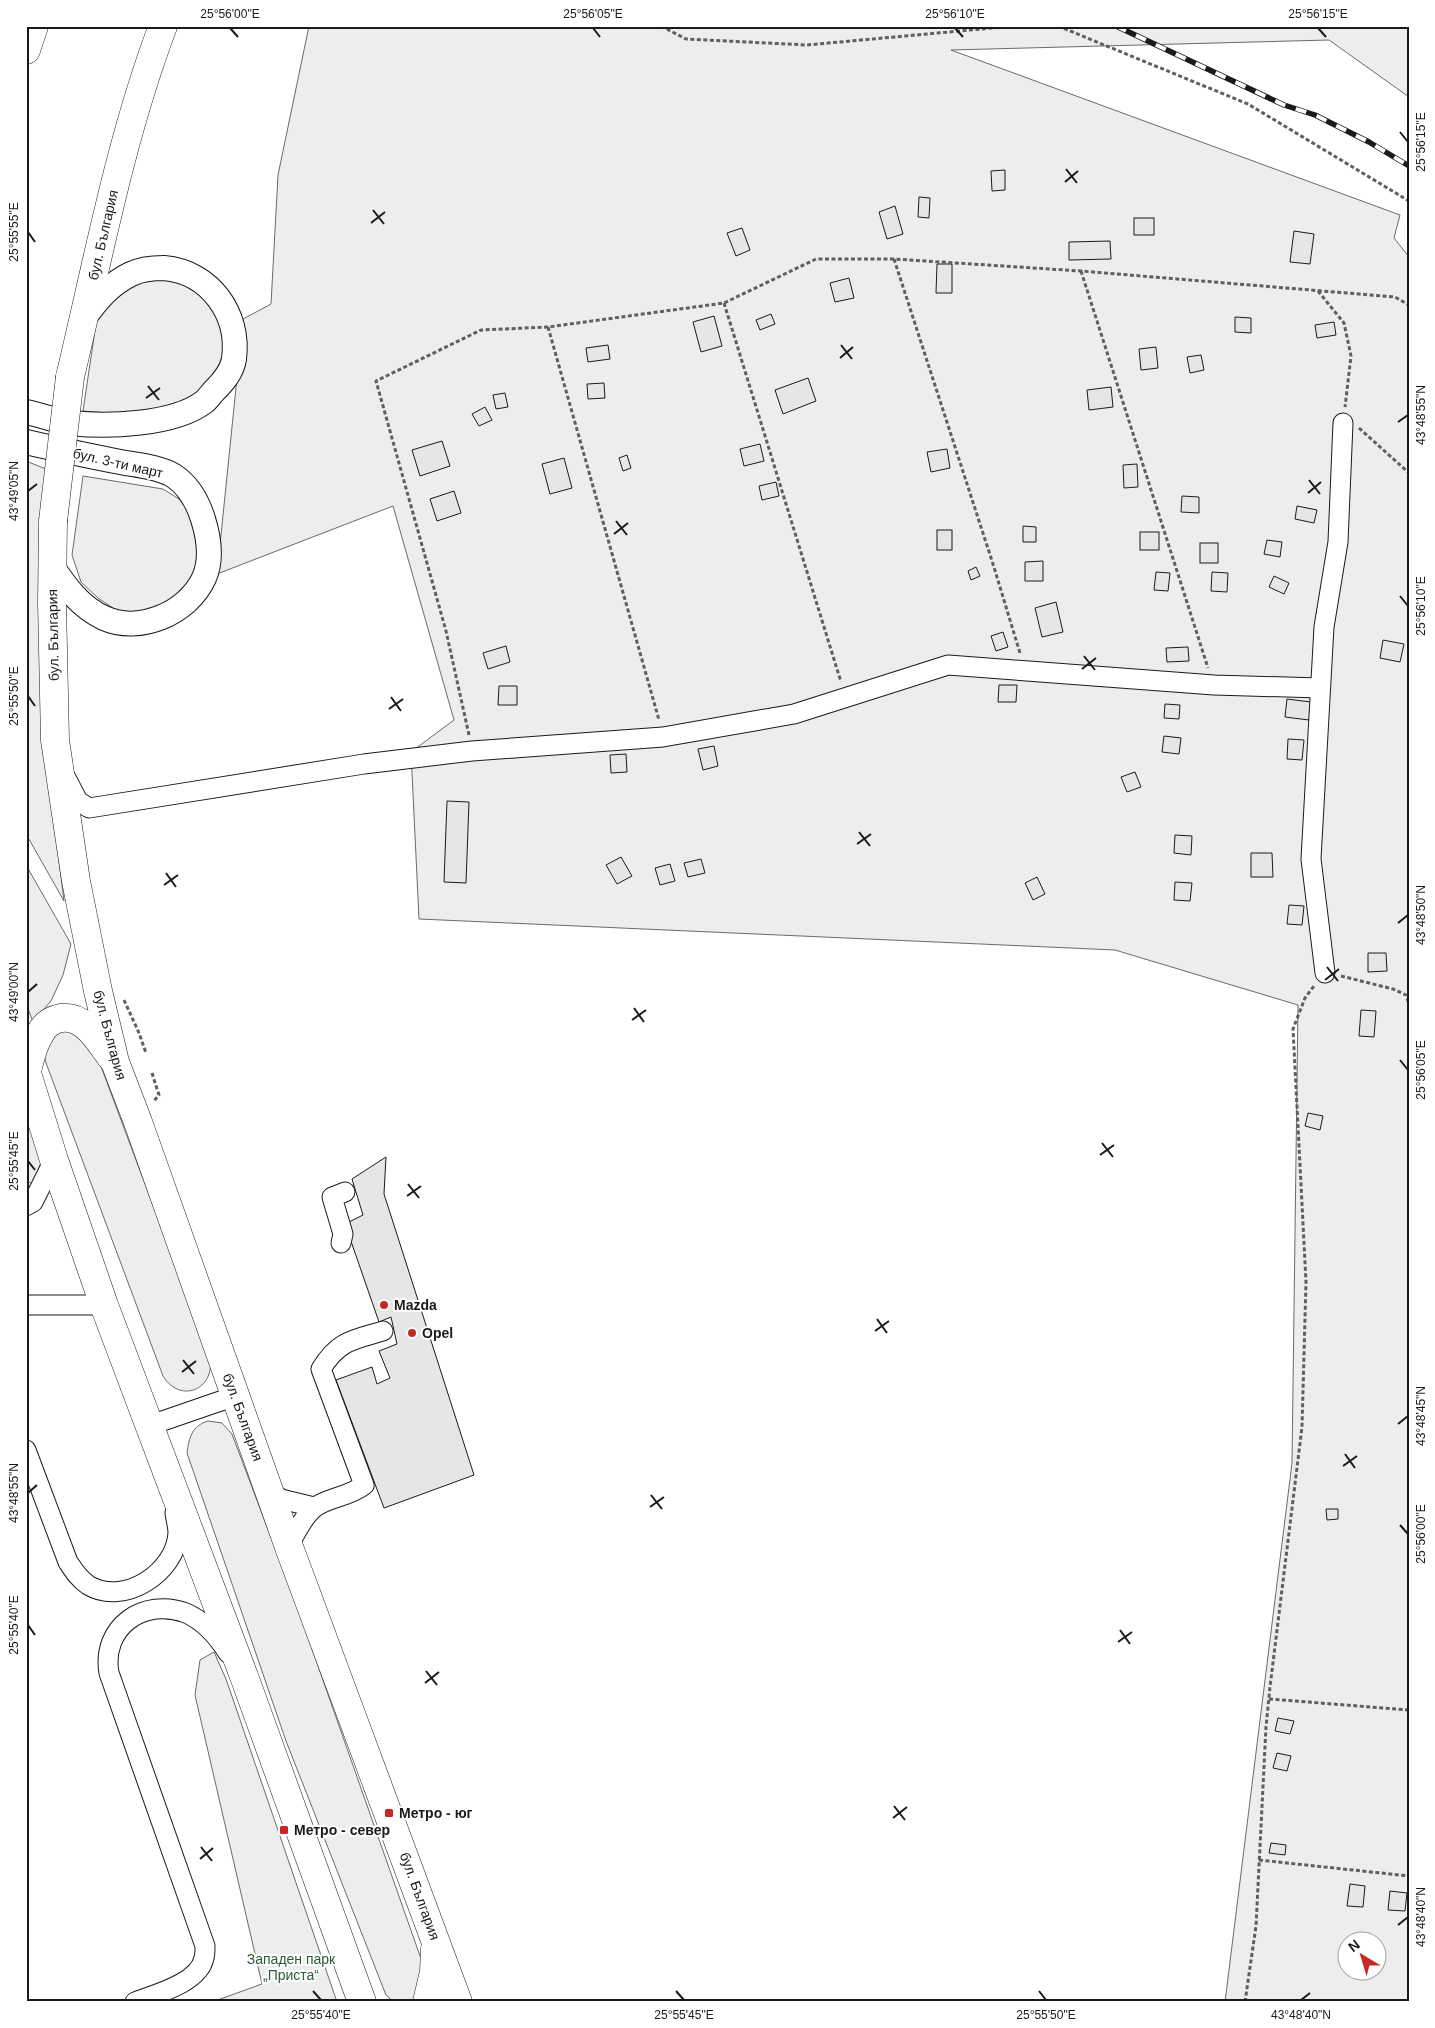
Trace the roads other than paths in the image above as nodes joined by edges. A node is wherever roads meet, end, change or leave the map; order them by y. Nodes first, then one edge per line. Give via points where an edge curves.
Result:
1 (34, 26) edge
2 (163, 26) edge
3 (26, 50) edge
4 (84, 318) junction
5 (26, 412) edge
6 (1343, 423) road end
7 (26, 442) edge
8 (51, 565) junction
9 (1320, 688) junction
10 (58, 759) junction
11 (89, 808) junction
12 (72, 850) junction
13 (1325, 973) road end
14 (115, 1062) junction
15 (26, 1070) edge
16 (54, 1160) junction
17 (345, 1192) dead end
18 (26, 1206) edge
19 (341, 1243) dead end
20 (26, 1305) edge
21 (104, 1305) junction
22 (383, 1331) dead end
23 (235, 1396) junction
24 (148, 1426) junction
25 (26, 1450) edge
26 (170, 1480) junction
27 (268, 1490) junction
28 (314, 1507) junction
29 (289, 1547) junction
30 (245, 1679) junction
31 (435, 1937) junction
32 (359, 1992) edge
33 (135, 2002) edge
34 (377, 2002) edge
35 (427, 2002) edge
36 (458, 2002) edge

1 - 3 highway
2 - 4 highway, бул. България via 146,70
4 - 5 main road via 113,285 132,274 153,268 176,269 194,276 221,300 230,317 235,338 234,361 226,379 203,402 164,418 70,423
4 - 8 highway, бул. България, bridge via 70,377
6 - 9 street via 1338,542 1324,627
7 - 8 main road, бул. 3-ти март via 151,468 173,476 190,491 208,535 209,556 204,578 192,596 173,612 149,621 125,623 105,618 84,606
8 - 10 highway, бул. България
9 - 11 street via 1214,685 948,665 794,714 664,737 472,751 364,764
9 - 13 street via 1311,859
10 - 11 street via 78,801
10 - 12 highway, бул. България
11 - 12 street
12 - 14 highway, бул. България
14 - 15 highway via 89,1029 78,1020 68,1018 57,1019 40,1032
14 - 23 highway, бул. България
15 - 16 highway
16 - 18 street via 33,1202
16 - 21 highway
17 - 19 street via 332,1197 343,1234
20 - 21 street
21 - 24 highway
22 - 28 street via 343,1344 329,1355 321,1369 364,1485 357,1491
23 - 24 street
23 - 27 highway, бул. България
24 - 26 highway
25 - 26 street via 68,1562 78,1578 108,1592 144,1584 175,1549 178,1532
26 - 30 highway
27 - 28 street via 281,1499
27 - 29 highway, бул. България
28 - 29 street
29 - 31 highway, бул. България
30 - 32 highway
30 - 33 street via 214,1634 186,1613 155,1609 139,1614 127,1620 109,1645 109,1673 205,1946 204,1960 188,1980
31 - 35 highway via 434,1972
31 - 36 highway, бул. България
32 - 34 highway

